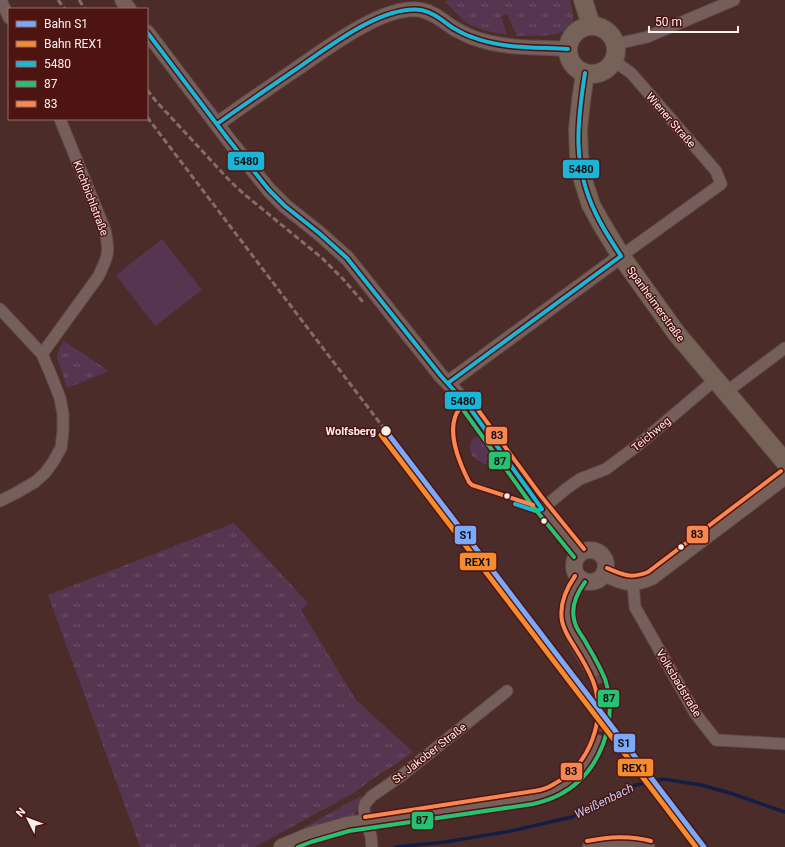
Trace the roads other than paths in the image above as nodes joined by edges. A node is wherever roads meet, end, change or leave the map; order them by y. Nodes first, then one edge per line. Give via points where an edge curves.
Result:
1 (1, 0) edge
2 (122, 0) edge
3 (583, 0) edge
4 (734, 0) edge
5 (421, 5) edge
6 (128, 8) edge
7 (8, 16) edge
8 (590, 25) junction
9 (148, 33) edge
10 (568, 49) junction
11 (615, 52) junction
12 (585, 73) junction
13 (60, 120) edge
14 (217, 124) junction
15 (621, 256) junction
16 (0, 309) edge
17 (785, 348) edge
18 (42, 354) junction
19 (448, 383) junction
20 (721, 385) junction
21 (785, 462) edge
22 (785, 476) edge
23 (0, 501) edge
24 (542, 509) junction
25 (579, 553) junction
26 (604, 573) junction
27 (580, 578) junction
28 (632, 583) junction
29 (593, 669) tunnel mouth
30 (507, 691) dead end
31 (597, 743) tunnel mouth
32 (785, 744) edge
33 (370, 835) edge
34 (282, 847) edge
35 (588, 847) edge
36 (649, 847) edge

1 - 7 street
2 - 6 street
3 - 8 main road
4 - 11 street
5 - 10 street via 473,38 513,46
5 - 14 street via 374,20 346,35
8 - 10 main road via 574,32
8 - 11 main road via 599,26 613,36
9 - 14 street
10 - 12 main road via 572,64
11 - 12 main road via 609,67 602,72
11 - 15 street, Wiener Straße via 716,171 721,184
12 - 15 main road, Spanheimerstraße via 578,129 583,180 591,205
13 - 18 street, Kirchbichlstraße via 105,230 108,245 107,257 98,277
14 - 19 street via 269,190 346,258
15 - 19 street
15 - 20 main road, Spanheimerstraße via 677,334
16 - 18 street
17 - 20 street, Teichweg
18 - 23 street via 60,398 64,431 61,448 45,473 35,482
19 - 24 street via 469,407
20 - 21 main road, Spanheimerstraße
20 - 24 street, Teichweg via 606,469 580,479
22 - 28 main road via 651,577
24 - 25 street
25 - 26 main road via 587,550 598,552 604,558
25 - 27 main road via 574,570
26 - 27 main road via 593,581 584,581
26 - 28 main road
27 - 29 main road via 569,599 568,621
28 - 32 street, Volksbadstraße via 635,607 695,713 716,740
30 - 33 street, St. Jakober Straße via 401,776 372,796 364,809
31 - 33 main road via 583,769 572,780 545,795
33 - 34 main road via 348,825 308,836
35 - 36 street via 631,843

